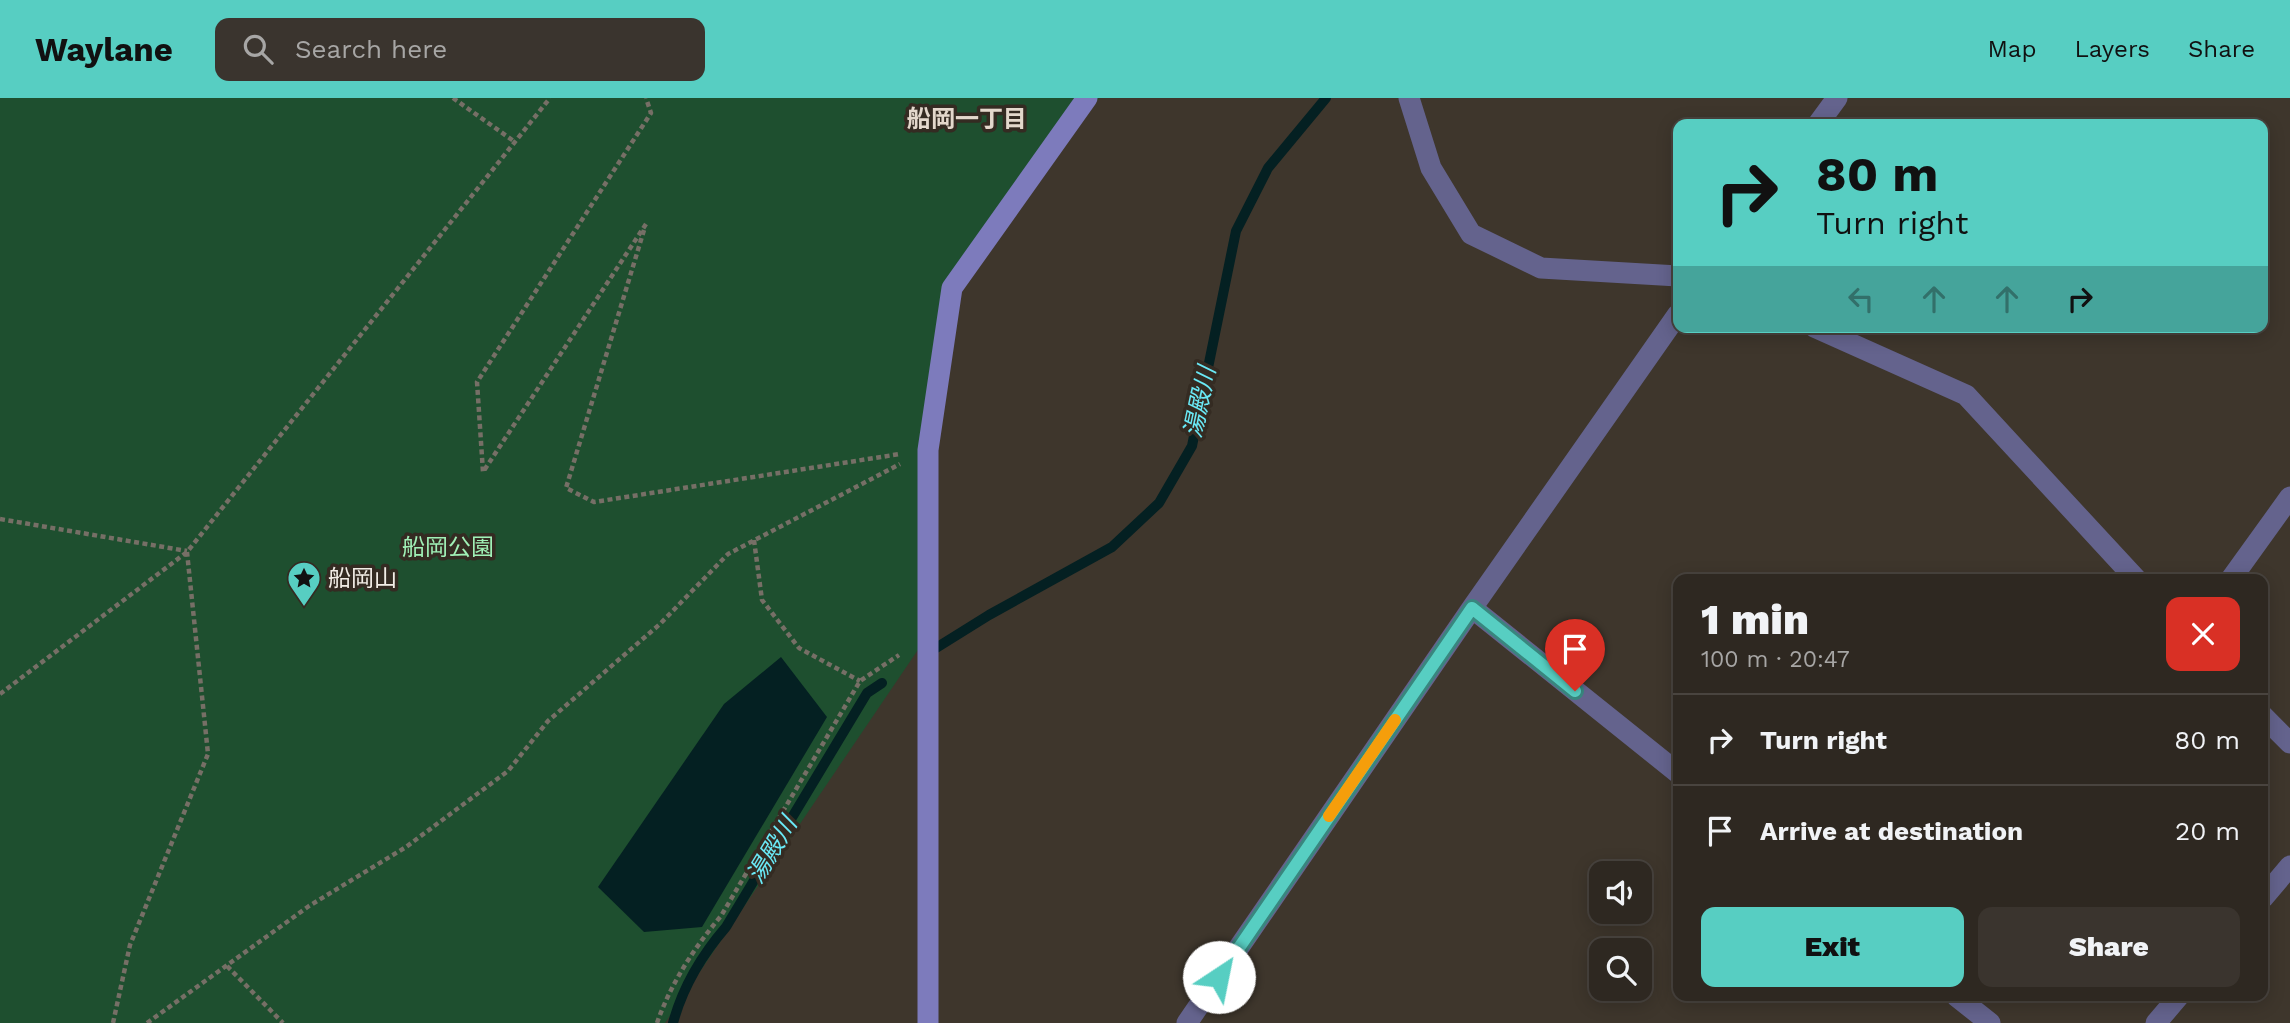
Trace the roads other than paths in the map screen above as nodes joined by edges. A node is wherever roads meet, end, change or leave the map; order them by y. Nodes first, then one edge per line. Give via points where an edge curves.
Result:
1 (1087, 98) edge
2 (1409, 98) edge
3 (1837, 98) edge
4 (1822, 119) edge
5 (1673, 276) edge
6 (1673, 321) edge
7 (1827, 333) edge
8 (2290, 497) edge
9 (2131, 574) edge
10 (2235, 574) edge
11 (1472, 608) junction
12 (2268, 721) edge
13 (2290, 743) edge
14 (1673, 769) edge
15 (2290, 866) edge
16 (2268, 892) edge
17 (1962, 1001) edge
18 (2175, 1001) edge
19 (928, 1023) edge
20 (1187, 1023) edge
21 (1990, 1023) edge
22 (2155, 1023) edge

1 - 19 street via 952,288 928,450
2 - 5 street via 1431,168 1471,234 1541,268
3 - 4 street
6 - 11 street
7 - 9 street via 1966,395
8 - 10 street
11 - 14 street
11 - 20 street
12 - 13 street
15 - 16 street
17 - 21 street
18 - 22 street

